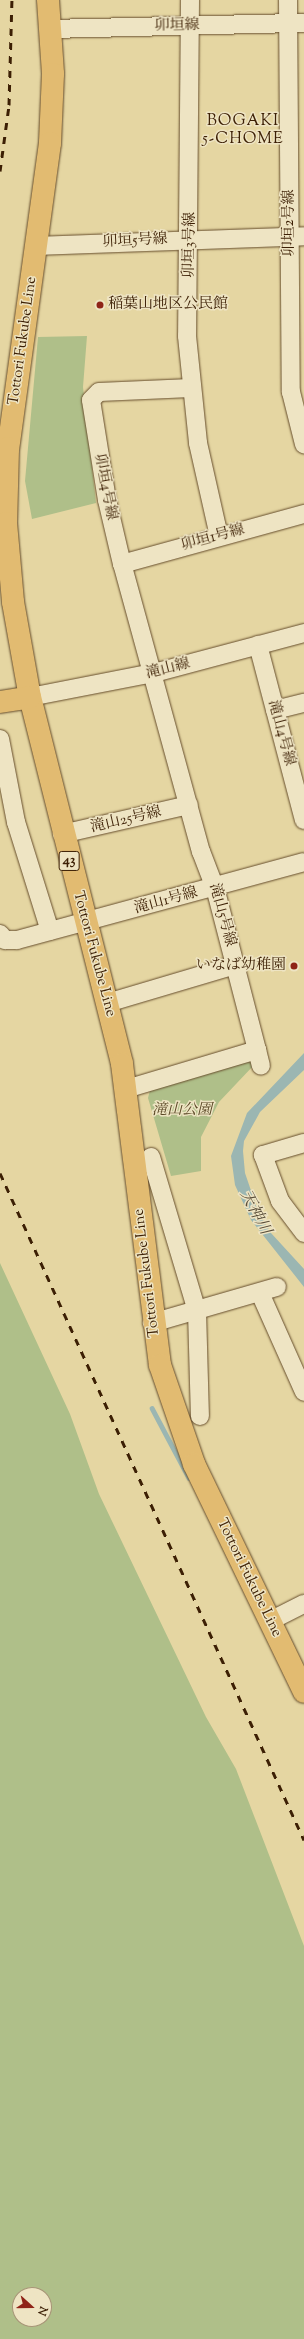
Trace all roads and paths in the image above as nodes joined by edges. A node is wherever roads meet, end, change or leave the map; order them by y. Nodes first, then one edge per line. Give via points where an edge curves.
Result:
1 (48, 0) edge
2 (190, 0) edge
3 (288, 0) edge
4 (296, 23) edge
5 (191, 25) junction
6 (50, 29) junction
7 (297, 237) edge
8 (190, 238) junction
9 (37, 246) junction
10 (190, 388) junction
11 (304, 444) edge
12 (304, 514) edge
13 (219, 536) junction
14 (122, 564) junction
15 (304, 633) edge
16 (258, 645) junction
17 (154, 673) junction
18 (30, 697) junction
19 (0, 702) edge
20 (304, 703) edge
21 (275, 710) junction
22 (0, 740) edge
23 (189, 805) junction
24 (304, 820) edge
25 (62, 834) junction
26 (304, 862) edge
27 (216, 888) junction
28 (85, 922) junction
29 (50, 931) junction
30 (0, 934) edge
31 (235, 965) junction
32 (107, 1003) junction
33 (126, 1089) junction
34 (304, 1143) edge
35 (151, 1157) dead end
36 (304, 1233) edge
37 (277, 1287) dead end
38 (260, 1293) junction
39 (197, 1311) junction
40 (152, 1323) junction
41 (304, 1392) edge
42 (200, 1416) dead end
43 (304, 1604) edge
44 (270, 1621) junction
45 (304, 1692) edge

1 - 6 main road, Tottori Fukube Line / 43
2 - 5 street, 卯垣3号線
3 - 4 street, 卯垣2号線
4 - 5 street, 卯垣線
4 - 7 street, 卯垣2号線
5 - 6 street, 卯垣線
5 - 8 street, 卯垣3号線
6 - 9 main road, Tottori Fukube Line / 43 via 52,120
7 - 8 street, 卯垣5号線
7 - 11 street, 卯垣2号線 via 291,392
8 - 9 street, 卯垣5号線
8 - 10 street, 卯垣3号線 via 187,336
9 - 18 main road, Tottori Fukube Line / 43 via 7,474 9,574
10 - 13 street, 卯垣3号線
10 - 14 street, 卯垣4号線 via 99,392 91,400 107,500
12 - 13 street, 卯垣1号線
13 - 14 street, 卯垣1号線
14 - 17 street, 卯垣4号線
15 - 16 street, 滝山線
16 - 17 street, 滝山線
16 - 21 street, 滝山4号線
17 - 18 street, 滝山線
17 - 23 street, 滝山5号線
18 - 19 main road
18 - 25 main road, Tottori Fukube Line / 43
20 - 21 street
21 - 24 street, 滝山4号線
22 - 29 street via 16,822
23 - 25 street, 滝山25号線
23 - 27 street, 滝山5号線
25 - 28 main road, Tottori Fukube Line / 43
26 - 27 street, 滝山1号線
27 - 28 street, 滝山1号線
27 - 31 street, 滝山5号線
28 - 29 street, 滝山1号線
28 - 32 main road, Tottori Fukube Line / 43
29 - 30 street, 滝山1号線 via 17,940 5,940
31 - 32 street
31 - 33 street, 滝山5号線 via 259,1058
32 - 33 main road, Tottori Fukube Line / 43
33 - 40 main road, Tottori Fukube Line / 43
34 - 36 street via 260,1156 280,1201
35 - 39 street
37 - 38 street
38 - 39 street
38 - 41 street
39 - 40 street
39 - 42 street
40 - 44 main road, Tottori Fukube Line / 43 via 162,1372 184,1441
43 - 44 street
44 - 45 main road, Tottori Fukube Line / 43

